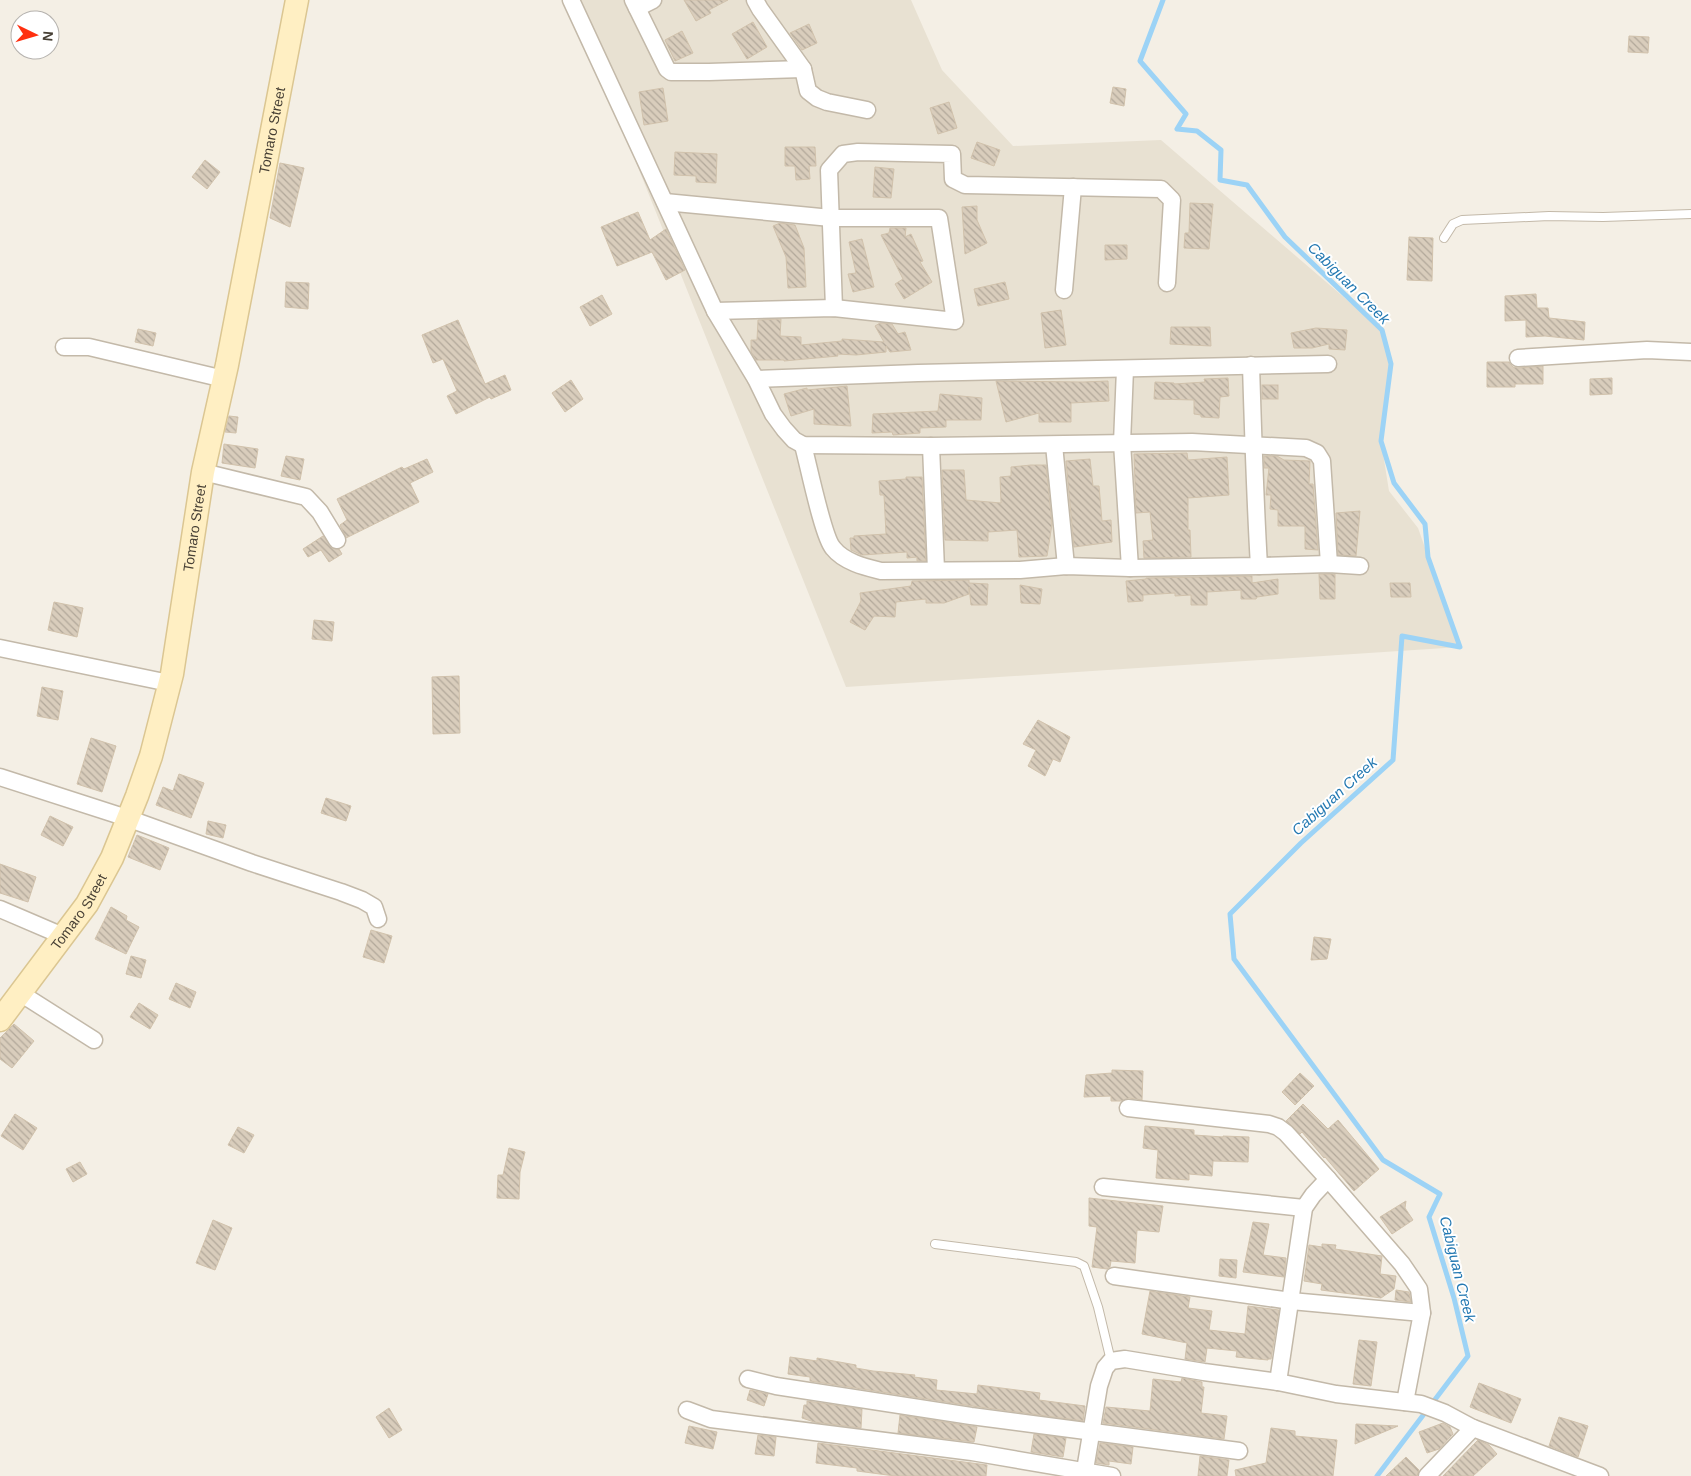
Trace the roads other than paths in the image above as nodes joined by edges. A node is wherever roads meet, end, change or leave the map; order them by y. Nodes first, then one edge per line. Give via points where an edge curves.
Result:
1 (297, 0) edge
2 (572, 0) edge
3 (653, 0) edge
4 (755, 0) edge
5 (635, 4) edge
6 (803, 69) junction
7 (866, 110) dead end
8 (1073, 187) junction
9 (665, 202) junction
10 (1691, 214) edge
11 (831, 218) junction
12 (1444, 238) dead end
13 (1167, 283) dead end
14 (1064, 290) dead end
15 (834, 308) junction
16 (715, 311) junction
17 (64, 347) dead end
18 (1691, 352) edge
19 (1518, 358) dead end
20 (1328, 364) dead end
21 (1251, 365) junction
22 (1125, 369) junction
23 (224, 379) junction
24 (756, 379) junction
25 (1122, 443) junction
26 (803, 444) junction
27 (1054, 445) junction
28 (931, 446) junction
29 (1253, 446) junction
30 (202, 472) junction
31 (337, 540) dead end
32 (1329, 564) junction
33 (1066, 566) junction
34 (1259, 566) junction
35 (1360, 566) dead end
36 (1130, 568) junction
37 (936, 570) junction
38 (0, 648) edge
39 (169, 684) junction
40 (0, 777) edge
41 (128, 818) junction
42 (0, 909) edge
43 (378, 919) dead end
44 (63, 936) junction
45 (20, 993) junction
46 (0, 1020) edge
47 (94, 1040) dead end
48 (1128, 1108) dead end
49 (1328, 1180) junction
50 (1104, 1187) dead end
51 (1304, 1208) junction
52 (935, 1244) dead end
53 (1114, 1276) dead end
54 (1291, 1301) junction
55 (1422, 1313) junction
56 (1112, 1361) junction
57 (748, 1379) dead end
58 (1278, 1382) junction
59 (1413, 1403) junction
60 (687, 1410) dead end
61 (1473, 1428) junction
62 (1091, 1432) junction
63 (1239, 1451) dead end
64 (1084, 1474) edge
65 (1112, 1476) edge
66 (1427, 1476) edge
67 (1600, 1476) edge

1 - 23 street, Tomaro Street
2 - 9 street
3 - 5 street
4 - 6 street
5 - 6 street via 671,72
6 - 7 street via 808,91 817,98
8 - 11 street via 965,185 953,179 952,154 858,152 843,154 829,170
8 - 13 street via 1161,189 1172,200
8 - 14 street
9 - 11 street
9 - 16 street
10 - 12 lane via 1462,220 1453,224
11 - 15 street
11 - 15 street via 939,218 955,321
15 - 16 street
16 - 24 street
17 - 23 street via 89,347
18 - 19 street via 1647,350
20 - 21 street
21 - 22 street
21 - 29 street
22 - 24 street
22 - 25 street
23 - 30 street, Tomaro Street
24 - 26 street via 773,414 794,440
25 - 27 street
25 - 29 street via 1192,442
25 - 36 street
26 - 28 street
26 - 37 street via 832,548 855,564 881,570
27 - 28 street
27 - 33 street
28 - 37 street
29 - 32 street via 1306,448 1320,456
29 - 34 street
30 - 31 street via 306,497 320,512
30 - 39 street, Tomaro Street
32 - 34 street
32 - 35 street
33 - 36 street
33 - 37 street via 1020,570
34 - 36 street
38 - 39 street
39 - 41 street, Tomaro Street via 151,756
40 - 41 street
41 - 43 street via 362,900 374,908
41 - 44 street, Tomaro Street via 112,858 87,904
42 - 44 street
44 - 45 street, Tomaro Street
45 - 46 street, Tomaro Street
45 - 47 street
48 - 49 street via 1278,1127
49 - 51 street
49 - 55 street via 1402,1264 1419,1289
50 - 51 street
51 - 54 street
52 - 56 lane via 1076,1262 1084,1266
53 - 54 street
54 - 55 street
54 - 58 street
55 - 59 street
56 - 58 street via 1125,1359
56 - 62 street via 1105,1368 1099,1386
57 - 62 street via 776,1386
58 - 59 street via 1336,1394
59 - 61 street via 1445,1413
60 - 64 street via 711,1419 972,1452
61 - 66 street
61 - 67 street
62 - 63 street
62 - 64 street
64 - 65 street

